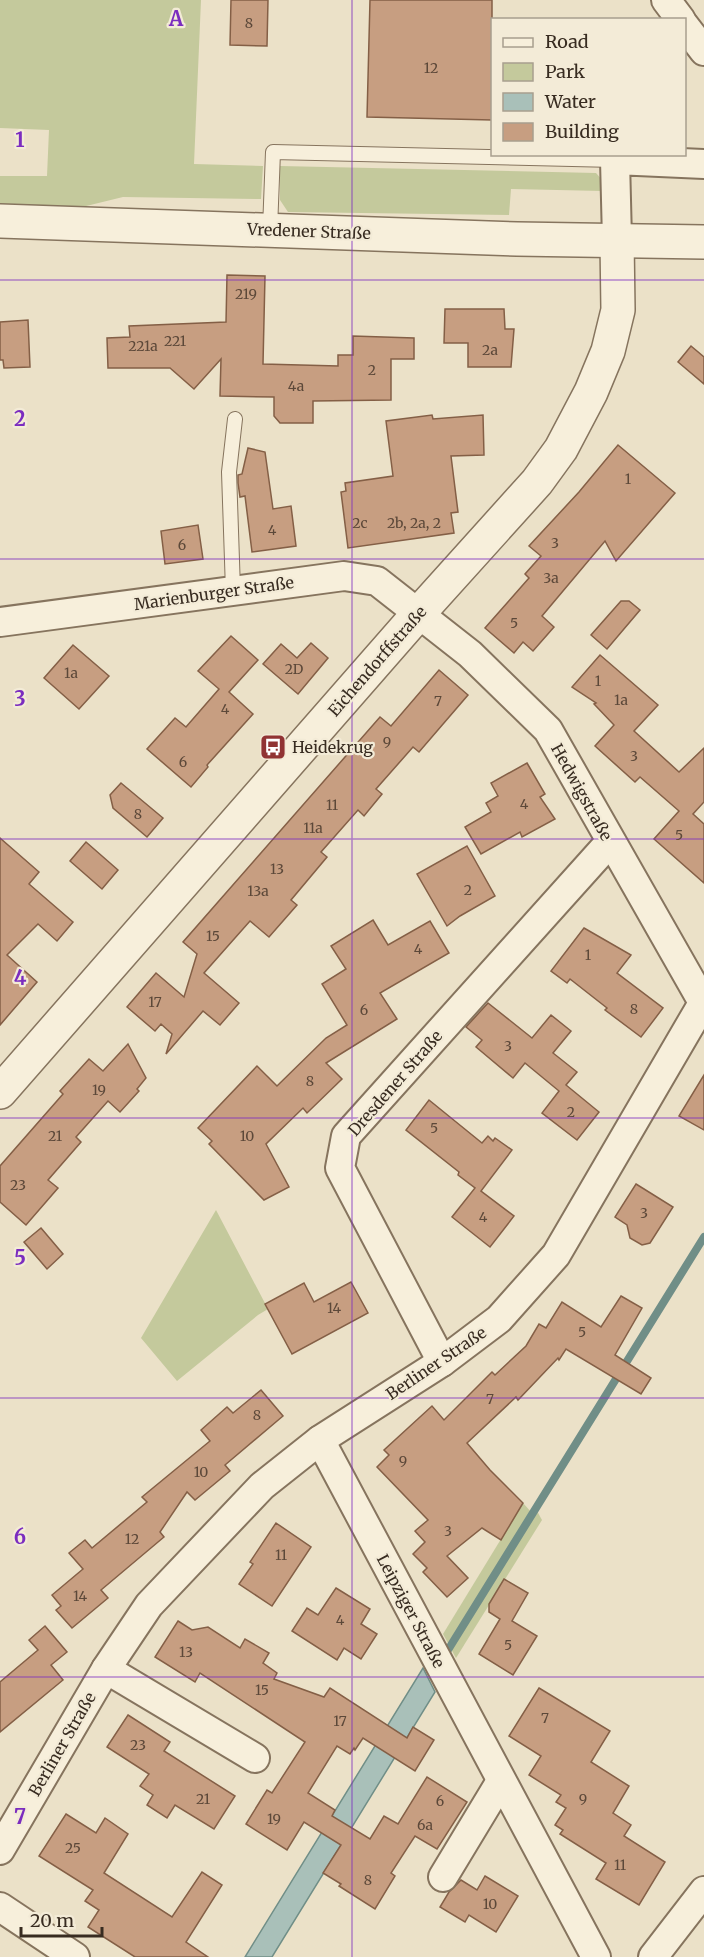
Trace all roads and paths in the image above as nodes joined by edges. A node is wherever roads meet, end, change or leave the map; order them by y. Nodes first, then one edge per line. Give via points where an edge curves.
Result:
1 (666, 0) edge
2 (680, 18) edge
3 (686, 28) edge
4 (704, 51) edge
5 (615, 160) junction
6 (704, 164) edge
7 (0, 221) edge
8 (270, 230) junction
9 (617, 240) junction
10 (704, 242) edge
11 (236, 419) dead end
12 (233, 590) junction
13 (419, 613) junction
14 (0, 622) edge
15 (610, 842) junction
16 (703, 1004) edge
17 (0, 1092) edge
18 (442, 1362) junction
19 (320, 1440) junction
20 (106, 1669) junction
21 (255, 1758) dead end
22 (501, 1781) junction
23 (0, 1850) edge
24 (443, 1876) dead end
25 (704, 1891) edge
26 (0, 1907) edge
27 (75, 1957) edge
28 (596, 1957) edge
29 (653, 1957) edge

1 - 2 street
3 - 4 street
5 - 6 street
5 - 8 lane via 273,152
5 - 9 street
7 - 8 street, Vredener Straße
8 - 9 street, Vredener Straße
9 - 10 street, Vredener Straße
9 - 13 street, Eichendorffstraße via 618,310 608,351 561,450
11 - 12 lane via 229,472
12 - 13 street, Marienburger Straße via 344,576 377,581
12 - 14 street, Marienburger Straße
13 - 15 street, Hedwigstraße via 470,654 548,730
13 - 17 street, Eichendorffstraße
15 - 16 street, Hedwigstraße
15 - 18 street, Dresdener Straße via 346,1136 340,1168
16 - 18 street, Berliner Straße via 556,1256 499,1319
18 - 19 street, Berliner Straße
19 - 20 street, Berliner Straße via 262,1486 148,1605
19 - 22 street, Leipziger Straße
20 - 21 street
20 - 23 street, Berliner Straße
22 - 24 street
22 - 28 street, Leipziger Straße
25 - 29 street
26 - 27 street

